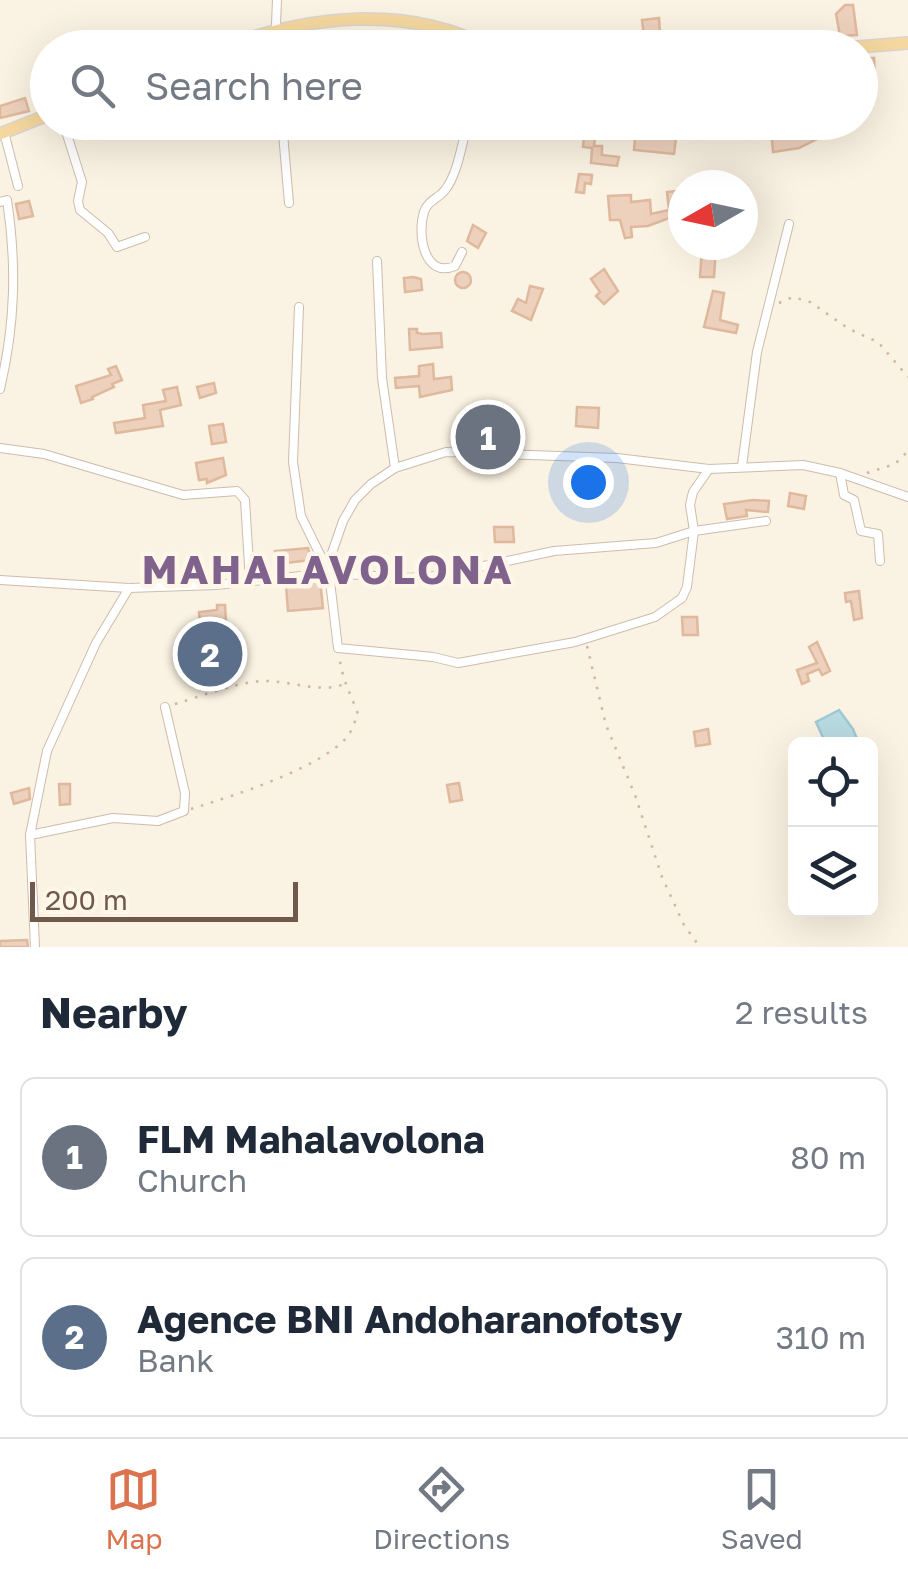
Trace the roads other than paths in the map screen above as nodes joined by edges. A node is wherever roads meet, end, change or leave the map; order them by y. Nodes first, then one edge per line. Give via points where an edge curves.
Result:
1 (277, 0) edge
2 (274, 30) joint
3 (451, 30) edge
4 (908, 44) edge
5 (878, 46) edge
6 (30, 122) edge
7 (2, 133) edge
8 (69, 140) edge
9 (284, 140) edge
10 (462, 140) edge
11 (18, 186) dead end
12 (0, 202) edge
13 (289, 204) dead end
14 (789, 224) dead end
15 (145, 237) dead end
16 (462, 252) dead end
17 (377, 261) dead end
18 (299, 307) dead end
19 (0, 389) edge
20 (0, 448) edge
21 (742, 466) junction
22 (395, 468) junction
23 (709, 469) junction
24 (840, 473) junction
25 (908, 497) edge
26 (766, 521) dead end
27 (694, 532) junction
28 (880, 562) dead end
29 (328, 570) junction
30 (0, 580) edge
31 (250, 581) junction
32 (128, 588) junction
33 (165, 706) road end
34 (30, 836) junction
35 (35, 947) edge

1 - 2 street
2 - 3 main road via 370,18
4 - 5 main road
6 - 7 main road
7 - 11 street
8 - 15 street via 82,182 80,210 117,247
9 - 13 street
10 - 16 street via 444,193 428,204 422,228 435,267 455,266
12 - 19 street via 7,200 15,250 15,307
14 - 21 street via 757,352
17 - 22 street via 382,378
18 - 29 street via 293,462 301,516
20 - 31 street via 44,454 184,495 237,491 245,500
21 - 23 street
21 - 24 street via 803,465
22 - 23 street via 465,452
22 - 29 street via 355,500
23 - 27 street via 693,492
24 - 25 street
24 - 28 street via 861,531 878,536
26 - 27 street
27 - 29 street via 436,576
27 - 29 street via 682,598 655,617 585,639 458,663 338,648
29 - 31 street
30 - 32 street
31 - 32 street
32 - 34 street via 47,751
33 - 34 street via 184,811 158,821 113,818
34 - 35 street

